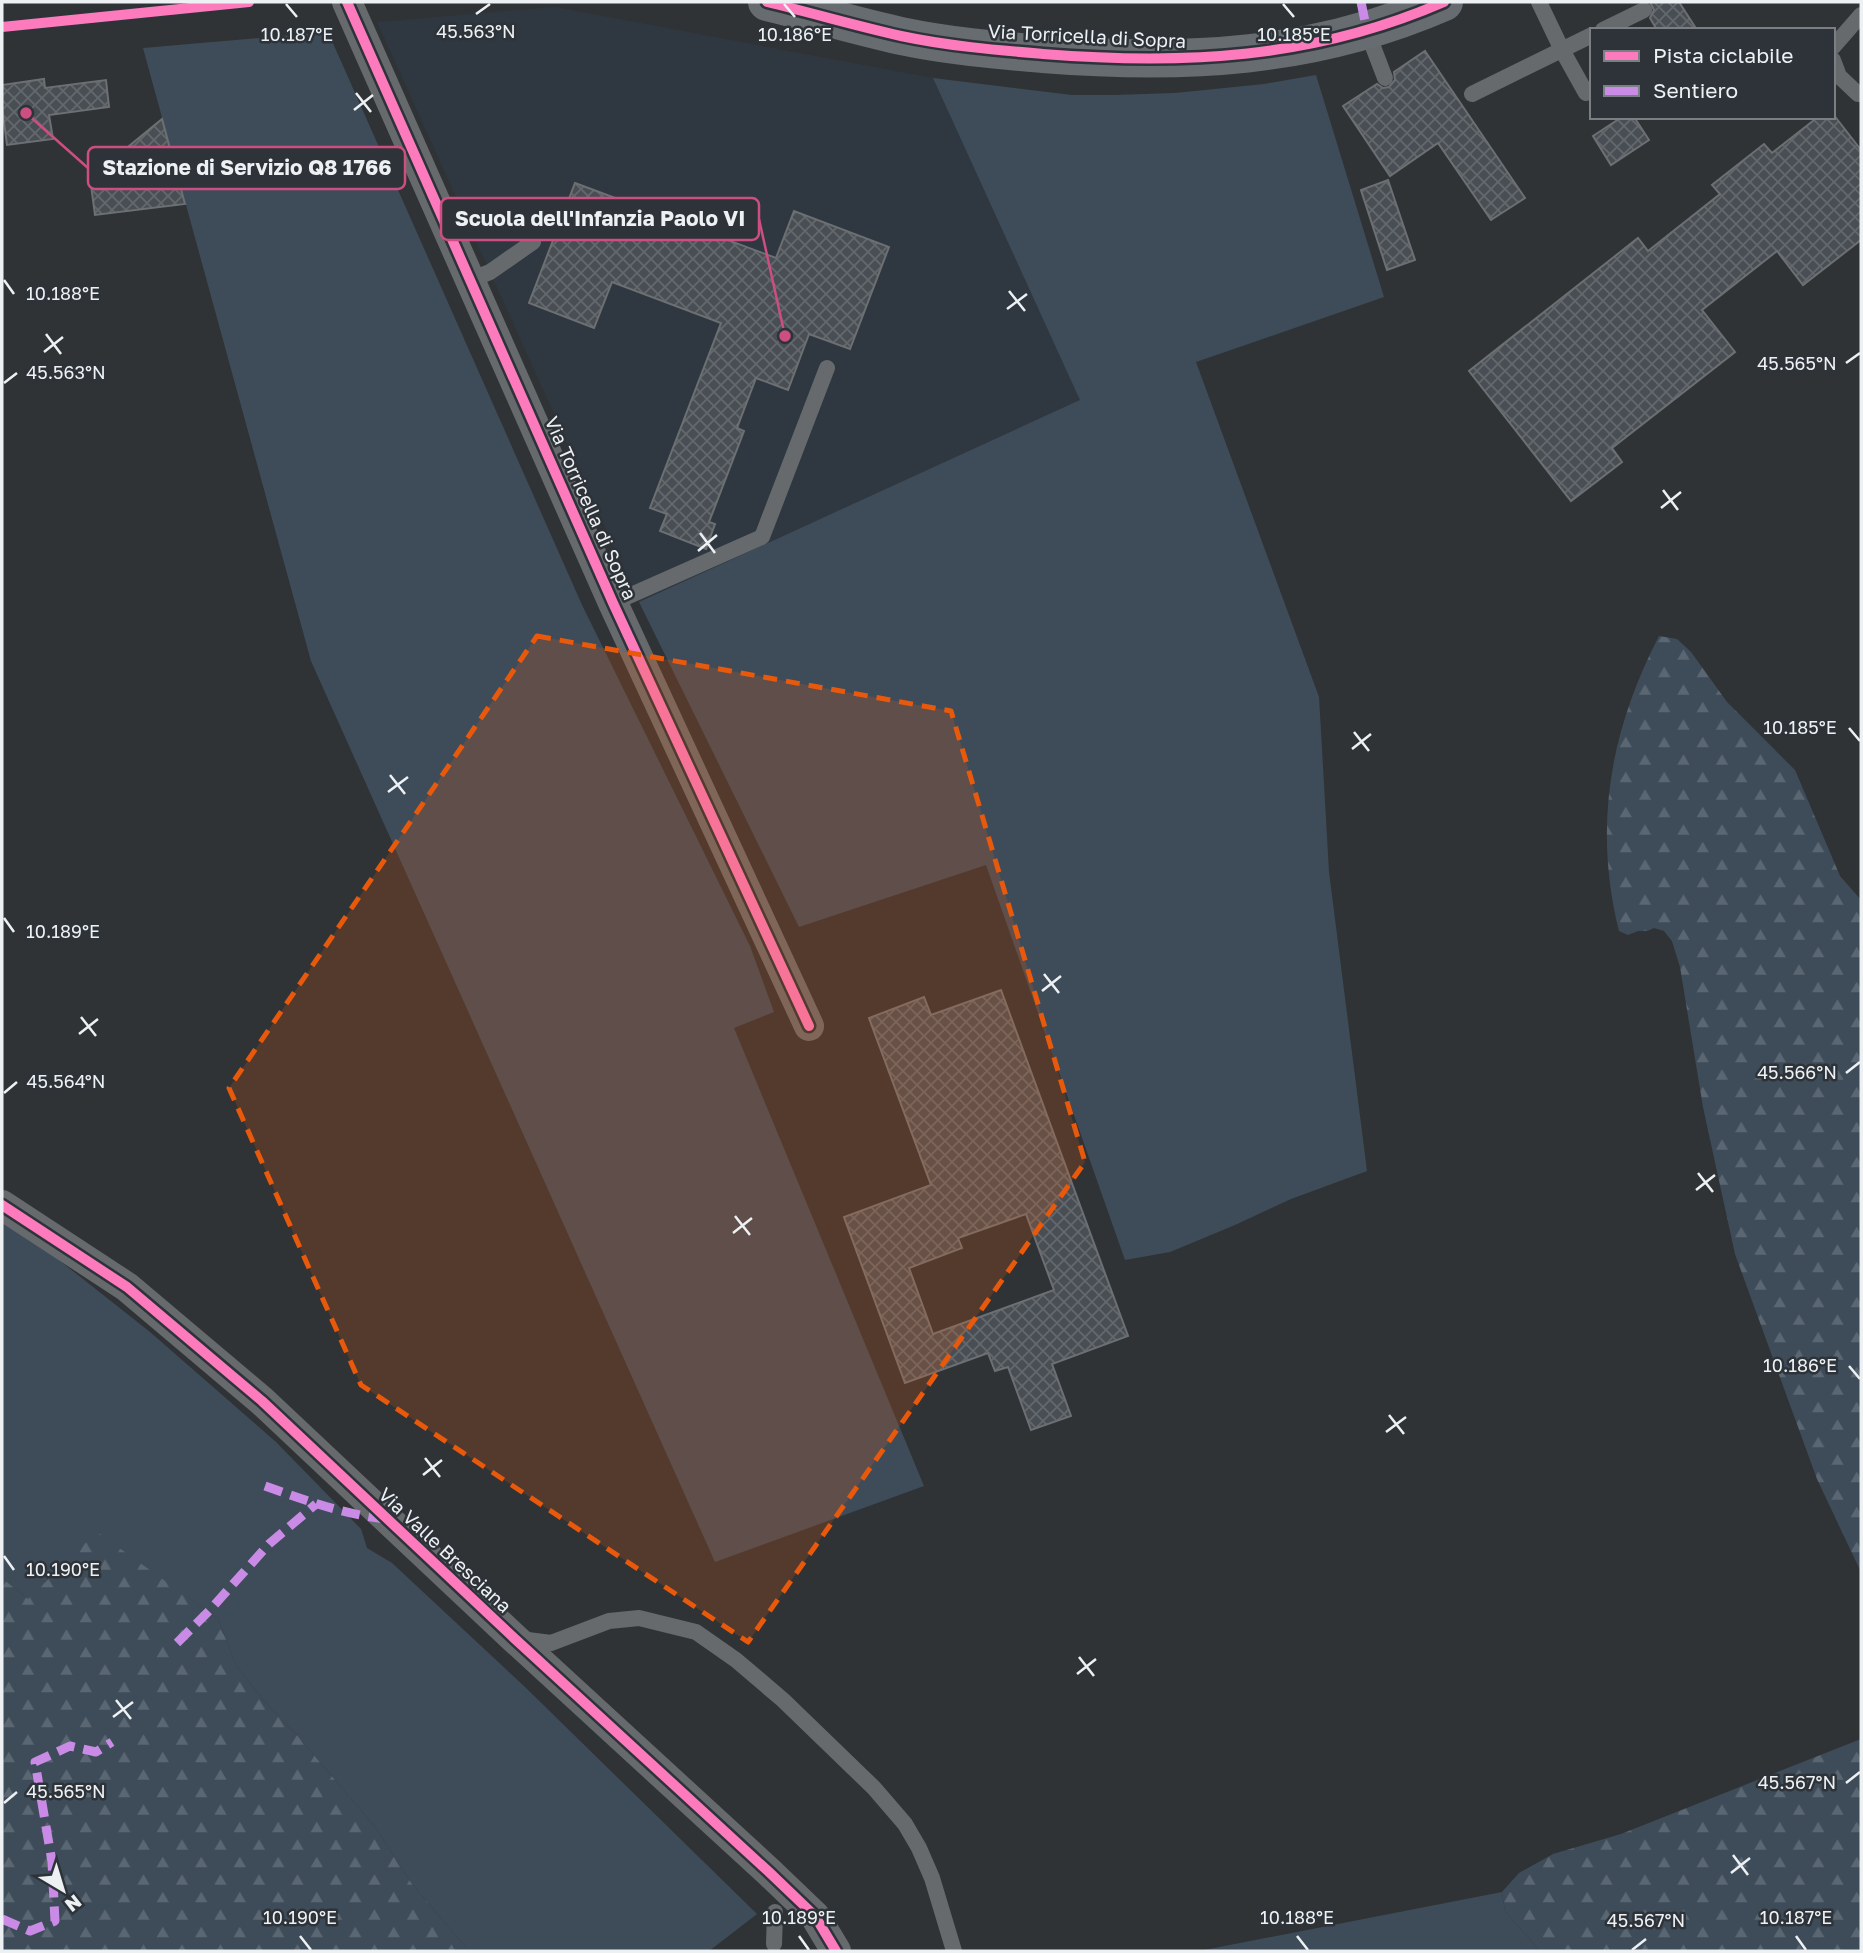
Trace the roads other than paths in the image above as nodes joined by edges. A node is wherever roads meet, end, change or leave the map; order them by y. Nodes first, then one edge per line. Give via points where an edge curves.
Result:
1 (347, 2) edge
2 (767, 2) edge
3 (1444, 2) edge
4 (1539, 2) edge
5 (1644, 10) dead end
6 (1861, 15) edge
7 (1608, 28) edge
8 (1367, 31) junction
9 (1590, 37) edge
10 (1835, 45) edge
11 (1562, 50) junction
12 (1835, 65) edge
13 (1385, 78) dead end
14 (1586, 93) dead end
15 (1472, 94) dead end
16 (1861, 94) edge
17 (533, 242) dead end
18 (470, 280) junction
19 (827, 368) dead end
20 (613, 603) junction
21 (809, 1026) dead end
22 (2, 1205) edge
23 (514, 1638) junction
24 (775, 1912) dead end
25 (774, 1944) dead end
26 (836, 1951) edge
27 (954, 1951) edge

1 - 18 street, Via Torricella di Sopra
2 - 8 street, Via Torricella di Sopra via 903,36 1077,57 1213,58 1282,50
3 - 8 street, Via Torricella di Sopra
4 - 11 lane
5 - 7 lane
6 - 10 lane
8 - 13 lane
9 - 11 lane
11 - 14 lane
11 - 15 lane
12 - 16 lane via 1839,76
17 - 18 lane
18 - 20 street, Via Torricella di Sopra
19 - 20 lane via 762,537
20 - 21 street, Via Torricella di Sopra
22 - 23 street, Via Valle Bresciana via 127,1287 262,1401
23 - 26 street, Via Valle Bresciana via 815,1916
23 - 27 lane via 551,1643 609,1621 639,1618 696,1632 726,1653 793,1710 905,1824 932,1878
24 - 25 lane

